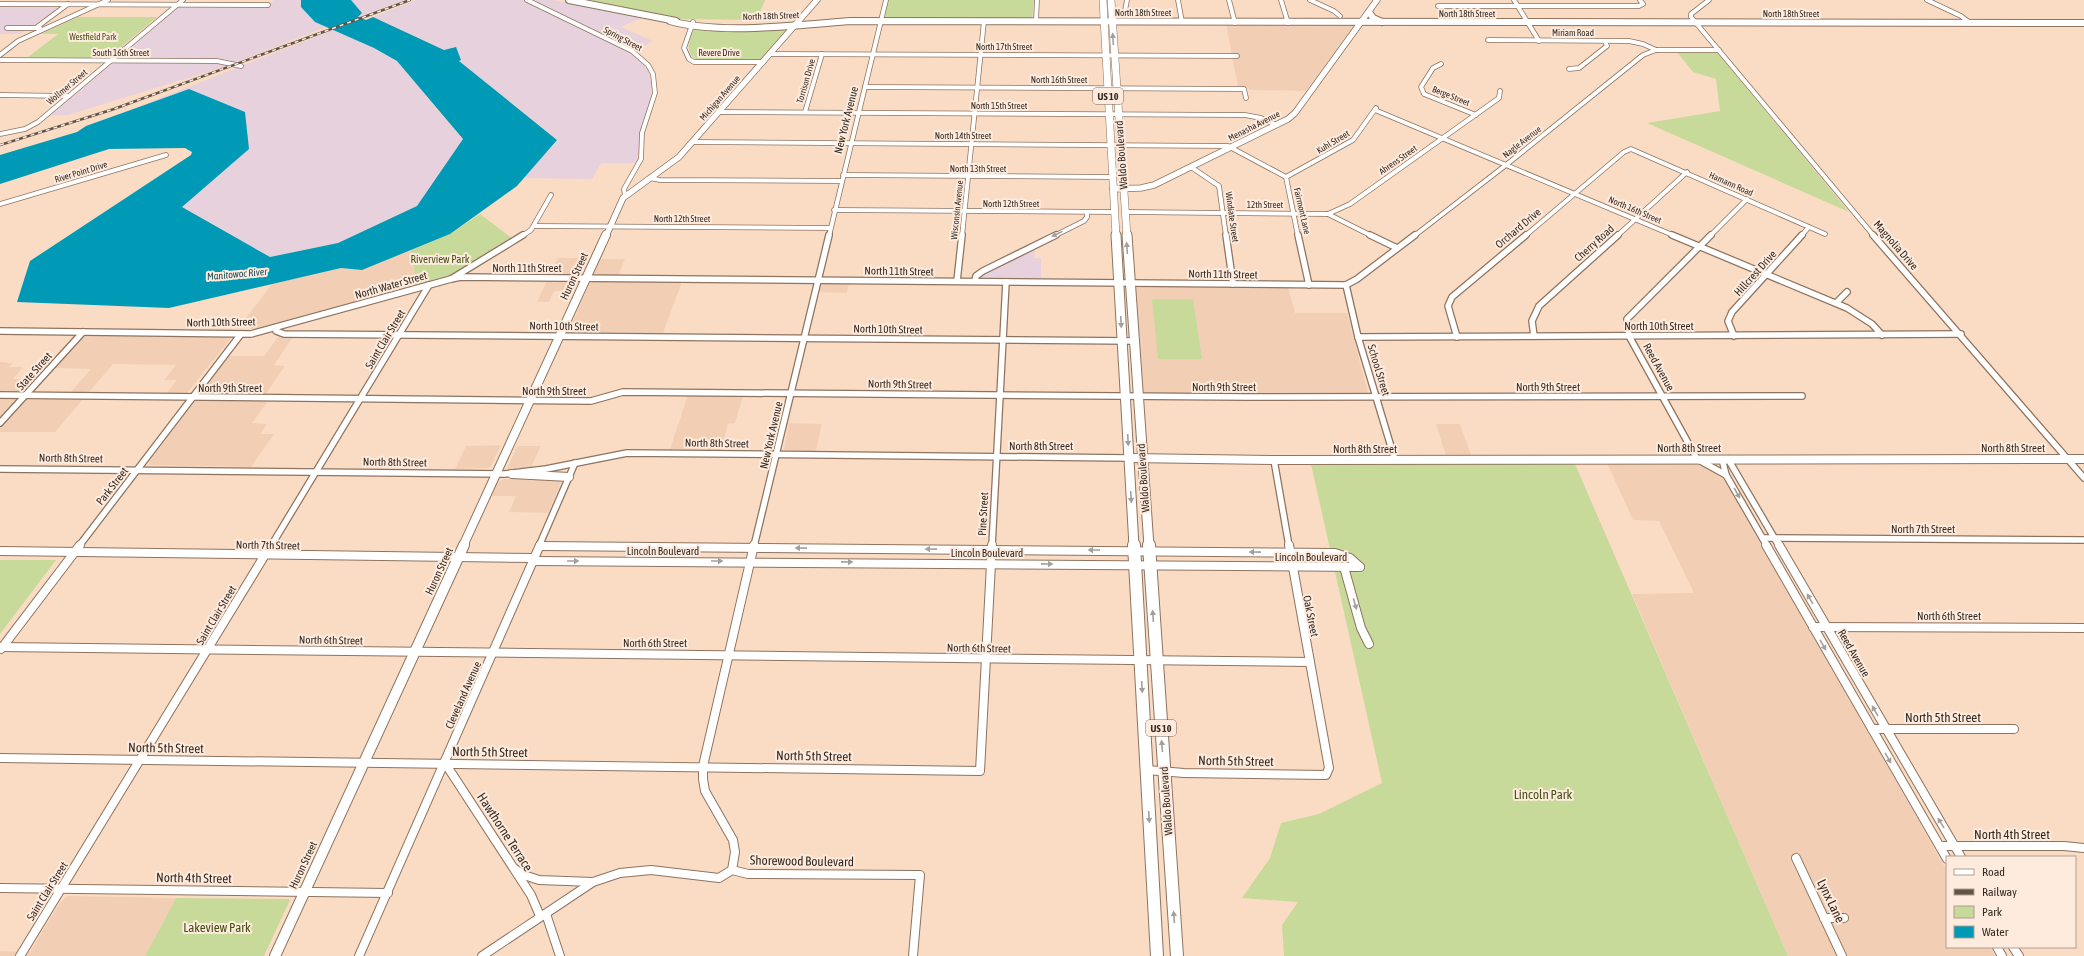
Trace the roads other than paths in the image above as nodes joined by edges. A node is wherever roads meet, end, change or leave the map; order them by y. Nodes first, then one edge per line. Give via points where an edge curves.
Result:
1 (74, 0) edge
2 (108, 0) edge
3 (183, 0) edge
4 (527, 0) edge
5 (569, 0) edge
6 (817, 0) edge
7 (886, 0) edge
8 (1037, 0) edge
9 (1103, 0) edge
10 (1111, 0) edge
11 (1127, 0) edge
12 (1178, 0) edge
13 (1229, 0) edge
14 (1281, 0) edge
15 (1310, 0) edge
16 (1377, 0) edge
17 (1460, 0) edge
18 (1514, 0) edge
19 (1640, 0) edge
20 (1709, 0) edge
21 (1927, 0) edge
22 (0, 4) edge
23 (68, 4) junction
24 (99, 4) junction
25 (177, 5) junction
26 (268, 5) dead end
27 (1438, 6) dead end
28 (1463, 6) junction
29 (1517, 6) junction
30 (1124, 11) dead end
31 (1369, 12) junction
32 (1340, 16) dead end
33 (880, 21) junction
34 (984, 21) junction
35 (1036, 21) junction
36 (798, 22) junction
37 (1104, 22) junction
38 (1112, 22) junction
39 (1182, 22) junction
40 (1361, 22) junction
41 (1234, 23) junction
42 (1288, 23) junction
43 (1387, 23) junction
44 (1528, 23) junction
45 (1696, 23) junction
46 (1970, 23) junction
47 (2084, 23) edge
48 (693, 24) junction
49 (767, 25) junction
50 (37, 27) junction
51 (7, 28) dead end
52 (45, 29) junction
53 (790, 32) junction
54 (1488, 40) dead end
55 (1539, 41) junction
56 (1604, 41) junction
57 (1656, 50) junction
58 (1719, 50) junction
59 (771, 54) junction
60 (822, 54) junction
61 (872, 54) junction
62 (0, 55) edge
63 (981, 55) junction
64 (1106, 55) junction
65 (1114, 55) junction
66 (1237, 56) dead end
67 (0, 60) edge
68 (111, 61) junction
69 (762, 62) junction
70 (1441, 64) dead end
71 (241, 66) dead end
72 (1569, 69) dead end
73 (865, 87) junction
74 (978, 87) junction
75 (1107, 88) junction
76 (1117, 88) junction
77 (1500, 91) dead end
78 (0, 95) edge
79 (69, 96) junction
80 (1246, 98) dead end
81 (1376, 109) joint
82 (720, 112) junction
83 (805, 112) junction
84 (859, 113) junction
85 (974, 114) junction
86 (1109, 114) junction
87 (1118, 114) junction
88 (1476, 115) junction
89 (1276, 125) junction
90 (0, 134) edge
91 (1443, 138) junction
92 (693, 142) junction
93 (851, 143) junction
94 (972, 144) junction
95 (1111, 145) junction
96 (1120, 145) junction
97 (1232, 147) junction
98 (1631, 149) joint
99 (166, 155) dead end
100 (1506, 165) junction
101 (1191, 167) junction
102 (1687, 172) junction
103 (968, 177) junction
104 (1112, 177) junction
105 (1286, 177) junction
106 (650, 178) junction
107 (843, 178) junction
108 (1113, 189) junction
109 (1124, 189) junction
110 (1575, 194) junction
111 (551, 195) dead end
112 (625, 196) junction
113 (1746, 199) junction
114 (0, 204) edge
115 (834, 210) junction
116 (965, 211) junction
117 (1087, 212) junction
118 (1114, 212) junction
119 (1125, 212) junction
120 (1223, 213) junction
121 (1294, 214) junction
122 (1328, 214) junction
123 (1636, 219) junction
124 (534, 226) junction
125 (610, 226) junction
126 (1809, 227) junction
127 (830, 228) junction
128 (1825, 234) dead end
129 (1699, 246) junction
130 (1397, 248) junction
131 (1767, 274) junction
132 (586, 278) junction
133 (451, 279) junction
134 (818, 280) junction
135 (958, 281) junction
136 (975, 281) junction
137 (1006, 282) junction
138 (1118, 283) junction
139 (1130, 283) junction
140 (1233, 284) junction
141 (1309, 284) junction
142 (429, 285) junction
143 (1346, 285) junction
144 (1847, 292) dead end
145 (1836, 303) junction
146 (277, 327) junction
147 (0, 331) edge
148 (83, 332) junction
149 (241, 334) junction
150 (400, 334) junction
151 (1961, 334) junction
152 (1882, 335) junction
153 (560, 336) junction
154 (1534, 336) junction
155 (1629, 336) junction
156 (1734, 336) junction
157 (1358, 337) junction
158 (1457, 337) junction
159 (804, 338) junction
160 (1002, 340) junction
161 (1122, 341) junction
162 (1134, 341) junction
163 (791, 393) junction
164 (1000, 395) junction
165 (0, 396) edge
166 (25, 396) junction
167 (1125, 396) junction
168 (1138, 396) junction
169 (1802, 396) dead end
170 (1662, 397) junction
171 (192, 398) junction
172 (1376, 398) junction
173 (361, 399) junction
174 (531, 401) junction
175 (0, 423) edge
176 (777, 455) junction
177 (996, 457) junction
178 (1129, 458) junction
179 (1142, 458) junction
180 (1697, 459) junction
181 (1725, 459) junction
182 (2068, 459) junction
183 (2084, 459) edge
184 (1274, 460) junction
185 (1395, 460) junction
186 (575, 463) junction
187 (0, 468) edge
188 (137, 470) junction
189 (316, 472) junction
190 (496, 474) junction
191 (512, 474) junction
192 (1726, 476) junction
193 (569, 477) junction
194 (2084, 478) edge
195 (1763, 538) junction
196 (1775, 539) junction
197 (2084, 540) edge
198 (540, 546) junction
199 (754, 547) junction
200 (991, 549) junction
201 (1133, 550) junction
202 (1148, 550) junction
203 (0, 552) edge
204 (74, 552) junction
205 (1289, 552) junction
206 (266, 554) junction
207 (458, 557) junction
208 (534, 559) junction
209 (751, 561) junction
210 (990, 563) junction
211 (1134, 564) junction
212 (1149, 565) junction
213 (1292, 566) junction
214 (1344, 567) junction
215 (1813, 627) junction
216 (1827, 627) junction
217 (2084, 628) edge
218 (1369, 644) dead end
219 (1, 648) edge
220 (208, 650) junction
221 (414, 652) junction
222 (494, 653) junction
223 (729, 655) junction
224 (985, 659) junction
225 (1140, 660) junction
226 (1156, 660) junction
227 (1310, 662) junction
228 (1872, 729) junction
229 (1886, 729) junction
230 (2014, 729) dead end
231 (0, 758) edge
232 (140, 760) junction
233 (364, 763) junction
234 (445, 763) junction
235 (703, 766) junction
236 (1147, 770) junction
237 (980, 771) joint
238 (1164, 772) junction
239 (1326, 775) joint
240 (1940, 846) junction
241 (1955, 846) junction
242 (2084, 848) edge
243 (1960, 856) edge
244 (1946, 857) edge
245 (1796, 858) dead end
246 (515, 869) junction
247 (732, 870) junction
248 (593, 882) junction
249 (0, 888) edge
250 (62, 889) junction
251 (304, 892) junction
252 (388, 894) junction
253 (543, 915) junction
254 (1824, 918) junction
255 (1844, 918) dead end
256 (20, 956) edge
257 (274, 956) edge
258 (359, 956) edge
259 (482, 956) edge
260 (560, 956) edge
261 (913, 956) edge
262 (1157, 956) edge
263 (1177, 956) edge
264 (1842, 956) edge

1 - 23 street
2 - 24 street
3 - 25 street, Wollmer Street
4 - 112 street, Spring Street via 632,51 648,65 653,74 655,93 642,133 641,159 624,189
5 - 48 main road
6 - 36 street, Michigan Avenue
7 - 33 street, New York Avenue
8 - 35 street
9 - 37 main road, Waldo Boulevard / US 10
10 - 38 main road, Waldo Boulevard / US 10
11 - 30 street
12 - 39 street
13 - 41 street
14 - 42 street
15 - 32 street
16 - 31 street, Menasha Avenue
17 - 28 street
18 - 29 street
19 - 29 street via 1643,4 1639,6
20 - 45 street via 1691,14
21 - 46 street
22 - 23 street
23 - 24 street
23 - 50 street
24 - 25 street
24 - 52 street
25 - 26 street
25 - 68 street, Wollmer Street
27 - 28 street
28 - 29 street
29 - 44 street
31 - 40 street, Menasha Avenue
31 - 43 main road via 1374,19
33 - 34 main road, North 18th Street
33 - 36 main road, North 18th Street
33 - 61 street, New York Avenue
34 - 35 main road, North 18th Street
34 - 63 street, Wisconsin Avenue
35 - 37 main road, North 18th Street
36 - 48 main road, North 18th Street
36 - 49 main road, North 18th Street
36 - 53 street, Michigan Avenue
37 - 38 main road, North 18th Street
37 - 64 main road, Waldo Boulevard / US 10
38 - 39 main road, North 18th Street
65 -> 38 main road, Waldo Boulevard / US 10
39 - 41 main road, North 18th Street
40 - 42 main road, North 18th Street
40 - 43 main road, North 18th Street
40 - 89 street, Menasha Avenue via 1295,113
41 - 42 main road, North 18th Street
43 - 44 main road, North 18th Street
44 - 45 main road, North 18th Street
44 - 55 street
45 - 46 main road, North 18th Street
45 - 58 street, Magnolia Drive
46 - 47 main road, North 18th Street
48 - 49 main road, North 18th Street
48 - 69 street, Revere Drive via 684,48 689,59 694,62
49 - 53 main road via 784,27
50 - 51 street
50 - 52 street
52 - 62 street via 18,41
53 - 59 street, Michigan Avenue
54 - 55 street, Miriam Road
55 - 56 street, Miriam Road
56 - 57 street, Miriam Road via 1635,41
56 - 72 street via 1607,46 1579,68
57 - 58 street, Nagle Avenue
57 - 100 street, Nagle Avenue via 1643,55
58 - 151 street, Magnolia Drive via 1864,224
59 - 60 street, North 17th Street
59 - 69 street, Michigan Avenue
60 - 61 street, North 17th Street
60 - 83 street, Torrison Drive
61 - 63 street, North 17th Street
61 - 73 street, New York Avenue
63 - 64 street, North 17th Street
63 - 74 street, Wisconsin Avenue
64 - 65 street, North 17th Street
64 - 75 main road, Waldo Boulevard / US 10
65 - 66 street, North 17th Street
65 - 76 main road, Waldo Boulevard / US 10
67 - 68 street, South 16th Street
68 - 71 street, South 16th Street via 217,61
68 - 79 street, Wollmer Street
69 - 82 street, Michigan Avenue
70 - 88 street, Berge Street via 1432,68 1420,87 1421,90 1424,94
73 - 74 street, North 16th Street
73 - 84 street, New York Avenue
74 - 75 street, North 16th Street
74 - 85 street, Wisconsin Avenue
75 - 76 street, North 16th Street
75 - 86 main road, Waldo Boulevard / US 10
76 - 80 street, North 16th Street via 1244,89
76 - 87 main road, Waldo Boulevard / US 10
77 - 88 street, Ahrens Street via 1499,98
78 - 79 street
79 - 90 street, Wollmer Street via 38,122 12,133
81 - 91 street, North 16th Street
81 - 105 street, Kuhl Street via 1352,140
82 - 83 street, North 15th Street
82 - 92 street, Michigan Avenue
83 - 84 street, North 15th Street
84 - 85 street, North 15th Street
84 - 93 street, New York Avenue
85 - 86 street, North 15th Street
85 - 94 street, Wisconsin Avenue
86 - 87 street, North 15th Street
86 - 95 main road, Waldo Boulevard / US 10
87 - 89 street, North 15th Street via 1245,115 1261,118
87 - 96 main road, Waldo Boulevard / US 10
88 - 91 street, Ahrens Street
89 - 97 street, Menasha Avenue
91 - 100 street, North 16th Street
91 - 122 street, Ahrens Street via 1350,204
92 - 93 street, North 14th Street
92 - 106 street, Michigan Avenue via 679,157
93 - 94 street, North 14th Street
93 - 107 street, New York Avenue
94 - 95 street, North 14th Street
94 - 103 street, Wisconsin Avenue
95 - 96 street, North 14th Street
95 - 104 main road, Waldo Boulevard / US 10
96 - 97 street, North 14th Street
96 - 109 main road, Waldo Boulevard / US 10
97 - 101 street, Menasha Avenue
97 - 105 street, Fairmont Lane
98 - 102 street, Hamann Road
98 - 110 street, Orchard Drive via 1624,152
99 - 114 street, River Point Drive
100 - 110 street, North 16th Street
100 - 130 street, Nagle Avenue
101 - 109 street, Menasha Avenue via 1150,186
101 - 120 street, Windiate Street via 1218,184
102 - 113 street, Hamann Road
102 - 123 street, Cherry Road
103 - 104 street, North 13th Street
103 - 107 street, North 13th Street
103 - 116 street, Wisconsin Avenue
104 - 108 main road, Waldo Boulevard / US 10
105 - 121 street, Fairmont Lane
106 - 107 street, North 13th Street
106 - 112 street, Michigan Avenue
107 - 115 street, New York Avenue
108 - 109 street, Menasha Avenue
108 - 118 main road, Waldo Boulevard / US 10
109 - 119 main road, Waldo Boulevard / US 10
110 - 123 street, North 16th Street
110 - 158 street, Orchard Drive via 1452,297 1448,306
111 - 124 street, North Water Street
112 - 125 street, Huron Street
113 - 126 street, Hamann Road
113 - 129 street, Reed Avenue
115 - 116 street, North 12th Street
115 - 127 street, New York Avenue
116 - 117 street, North 12th Street
116 - 135 street, Wisconsin Avenue
117 - 118 street, North 12th Street
117 -> 136 street via 1084,220 985,270 976,276
118 - 138 main road, Waldo Boulevard / US 10
119 - 120 street, 12th Street
139 -> 119 main road, Waldo Boulevard / US 10
120 - 121 street, 12th Street
120 - 140 street, Windiate Street
121 - 122 street, 12th Street
121 - 141 street, Fairmont Lane
122 - 130 street, 12th Street
123 - 129 street, North 16th Street
123 - 154 street, Cherry Road via 1539,306 1532,316
124 - 125 street, North 12th Street
124 - 133 street, North Water Street
125 - 127 street, North 12th Street
125 - 132 street, Huron Street
126 - 128 street, Hamann Road
126 - 131 street, Hillcrest Drive
127 - 134 street, New York Avenue
129 - 131 street, North 16th Street
129 - 155 street, Reed Avenue via 1627,319
130 - 143 street, Nagle Avenue
131 - 145 street, North 16th Street
131 - 156 street, Hillcrest Drive via 1732,312 1728,321
132 - 133 street, North 11th Street
132 - 134 street, North 11th Street
132 - 153 street, Huron Street
133 - 142 street, North Water Street
134 - 135 street, North 11th Street
134 - 159 street, New York Avenue
135 - 136 street, North 11th Street
136 - 137 street, North 11th Street
137 - 138 street, North 11th Street
137 - 160 street, Pine Street
138 - 139 street, North 11th Street
138 -> 161 main road, Waldo Boulevard / US 10
139 - 140 street, North 11th Street
139 - 162 main road, Waldo Boulevard / US 10
140 - 141 street, North 11th Street
141 - 143 street, North 11th Street
142 - 146 street, North Water Street
142 - 150 street, Saint Clair Street
143 - 157 street, School Street
144 - 145 street
145 - 152 street, North 16th Street via 1860,315
146 - 149 street, North 10th Street
146 - 150 street, North 10th Street via 276,331 284,334
147 - 148 street, North 10th Street
148 - 149 street, North 10th Street
148 - 166 street, State Street
149 - 171 street, Park Street
150 - 153 street, North 10th Street
150 - 173 street, Saint Clair Street
151 - 152 street, North 10th Street
151 - 182 street, Magnolia Drive
152 - 156 street, North 10th Street
153 - 159 street, North 10th Street
153 - 174 street, Huron Street
154 - 155 street, North 10th Street
154 - 158 street, North 10th Street
155 - 156 street, North 10th Street
155 - 170 street, Reed Avenue
157 - 158 street, North 10th Street
157 - 172 street, School Street
159 - 160 street, North 10th Street
159 - 163 street, New York Avenue
160 - 161 street, North 10th Street
160 - 164 street, Pine Street
161 - 162 street, North 10th Street
161 - 167 main road, Waldo Boulevard / US 10
162 - 168 main road, Waldo Boulevard / US 10
163 - 164 street, North 9th Street
163 - 174 street, North 9th Street via 623,392 591,401
163 - 176 street, New York Avenue
164 - 167 street, North 9th Street
164 - 177 street, Pine Street
165 - 166 street, North 9th Street
166 - 171 street, North 9th Street
166 - 175 street, State Street
167 - 168 street, North 9th Street
167 -> 178 main road, Waldo Boulevard / US 10
168 - 172 street, North 9th Street
168 - 179 main road, Waldo Boulevard / US 10
169 - 170 street, North 9th Street
170 - 172 street, North 9th Street
170 - 180 street, Reed Avenue
171 - 173 street, North 9th Street
171 - 188 street, Park Street
172 - 185 street, School Street
173 - 174 street, North 9th Street
173 - 189 street, Saint Clair Street
174 - 190 street, Huron Street
176 - 177 street, North 8th Street
176 - 186 street, North 8th Street via 627,453
176 - 199 street, New York Avenue
177 - 178 street, North 8th Street
177 - 200 street, Pine Street
178 - 179 street, North 8th Street
178 -> 201 main road, Waldo Boulevard / US 10
179 - 184 street, North 8th Street
179 - 202 main road, Waldo Boulevard / US 10
180 - 181 street, North 8th Street
180 - 185 street, North 8th Street
180 - 192 street, Reed Avenue
181 - 182 street, North 8th Street
181 - 192 street, Reed Avenue
181 - 196 street, Reed Avenue
182 - 183 street, North 8th Street
182 - 194 street, Magnolia Drive
184 - 185 street, North 8th Street
184 - 205 street, Oak Street
186 - 191 street, North 8th Street
186 - 193 street, Cleveland Avenue
187 - 188 street, North 8th Street
188 - 189 street, North 8th Street
188 - 204 street, Park Street
189 - 190 street, North 8th Street
189 - 206 street, Saint Clair Street
190 - 191 street, North 8th Street
190 - 207 street, Huron Street
191 - 193 street
192 -> 195 street, Reed Avenue
193 - 198 street, Cleveland Avenue
195 - 196 street, North 7th Street
195 - 215 street, Reed Avenue
196 - 197 street, North 7th Street
216 -> 196 street, Reed Avenue
198 - 199 street, Lincoln Boulevard
198 - 208 street, Cleveland Avenue
200 -> 199 street, Lincoln Boulevard
199 - 209 street, New York Avenue
201 -> 200 street, Lincoln Boulevard
200 - 210 street, Pine Street
201 - 202 street, Lincoln Boulevard
201 - 211 main road, Waldo Boulevard / US 10
205 -> 202 street, Lincoln Boulevard
202 - 212 main road, Waldo Boulevard / US 10
203 - 204 street, North 7th Street
204 - 206 street, North 7th Street
204 - 219 street, Park Street
205 - 213 street, Oak Street
205 - 214 street, Lincoln Boulevard via 1335,553 1350,558 1360,567
206 - 207 street, North 7th Street
206 - 220 street, Saint Clair Street
207 - 208 street, North 7th Street
207 - 221 street, Huron Street
208 -> 209 street, Lincoln Boulevard
208 - 222 street, Cleveland Avenue
209 -> 210 street, Lincoln Boulevard
209 - 223 street, New York Avenue
210 -> 211 street, Lincoln Boulevard
210 - 224 street, Pine Street
211 - 212 street, Lincoln Boulevard
211 - 225 main road, Waldo Boulevard / US 10
212 - 213 street, Lincoln Boulevard
226 -> 212 main road, Waldo Boulevard / US 10
213 - 214 street, Lincoln Boulevard
213 - 227 street, Oak Street
214 -> 218 street via 1361,628
215 - 216 street, North 6th Street
215 -> 228 street, Reed Avenue
216 - 217 street, North 6th Street
229 -> 216 street, Reed Avenue
219 - 220 street, North 6th Street
220 - 221 street, North 6th Street
220 - 232 street, Saint Clair Street
221 - 222 street, North 6th Street
221 - 233 street, Huron Street
222 - 223 street, North 6th Street
222 - 234 street, Cleveland Avenue
223 - 224 street, North 6th Street
223 - 235 street, New York Avenue
224 - 225 street, North 6th Street
224 - 237 street, Pine Street
225 - 226 street, North 6th Street
225 -> 236 main road, Waldo Boulevard / US 10
226 - 227 street, North 6th Street
238 -> 226 main road, Waldo Boulevard / US 10
227 - 239 street, Oak Street via 1329,768
228 - 229 street, North 5th Street
228 -> 240 street, Reed Avenue
229 - 230 street, North 5th Street
241 -> 229 street, Reed Avenue
231 - 232 street, North 5th Street
232 - 233 street, North 5th Street
232 - 250 street, Saint Clair Street
233 - 234 street, North 5th Street
233 - 251 street, Huron Street
234 - 235 street, North 5th Street
234 - 246 street, Hawthorne Terrace
234 - 252 street, Cleveland Avenue
235 - 237 street, North 5th Street
235 - 247 street, New York Avenue via 703,788 732,838 735,853
236 - 238 street, North 5th Street
236 -> 262 main road, Waldo Boulevard / US 10
238 - 239 street, North 5th Street
263 -> 238 main road, Waldo Boulevard / US 10
240 - 241 street, North 4th Street
240 - 244 street, Reed Avenue
241 - 242 street, North 4th Street
241 - 243 street, Reed Avenue
245 - 254 street, Lynx Lane
246 - 248 street via 539,880
246 - 253 street, Hawthorne Terrace
247 - 248 street via 718,878 651,870 620,873
247 - 261 street, Shorewood Boulevard via 748,874 920,875
248 - 253 street
249 - 250 street, North 4th Street
250 - 251 street, North 4th Street
250 - 256 street, Saint Clair Street
251 - 252 street, North 4th Street
251 - 257 street, Huron Street
252 - 258 street, Cleveland Avenue
253 - 259 street
253 - 260 street, Hawthorne Terrace
254 - 255 street
254 - 264 street, Lynx Lane

